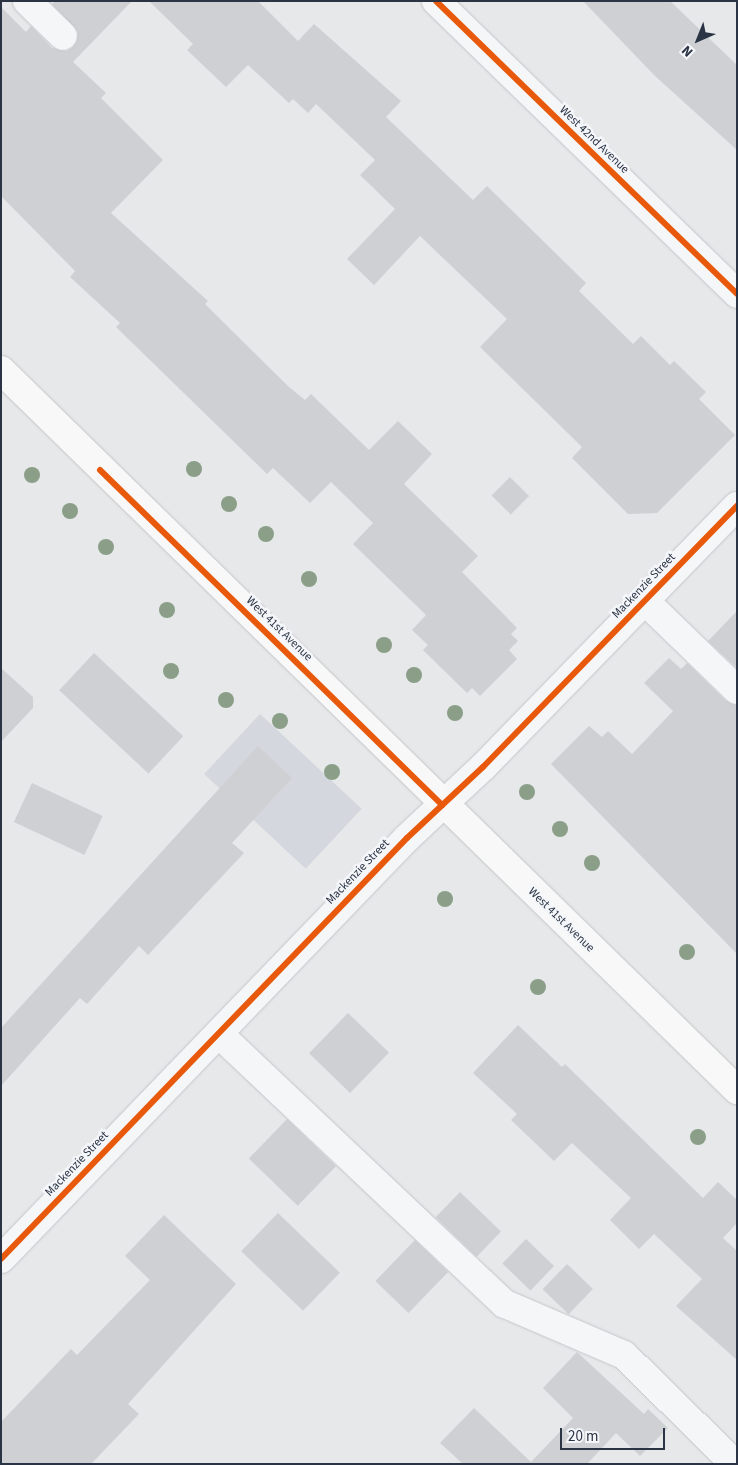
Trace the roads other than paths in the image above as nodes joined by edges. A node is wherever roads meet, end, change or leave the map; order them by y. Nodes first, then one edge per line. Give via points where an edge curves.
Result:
1 (27, 1) edge
2 (436, 1) edge
3 (63, 36) dead end
4 (737, 294) edge
5 (1, 370) edge
6 (737, 506) edge
7 (646, 601) junction
8 (737, 690) edge
9 (442, 805) junction
10 (219, 1034) junction
11 (737, 1090) edge
12 (1, 1259) edge
13 (735, 1464) edge

1 - 3 street
2 - 4 street, West 42nd Avenue
5 - 9 main road, West 41st Avenue
6 - 7 street, Mackenzie Street
7 - 8 street
7 - 9 street, Mackenzie Street
9 - 10 street, Mackenzie Street
9 - 11 main road, West 41st Avenue
10 - 12 street, Mackenzie Street
10 - 13 street via 505,1304 624,1355

